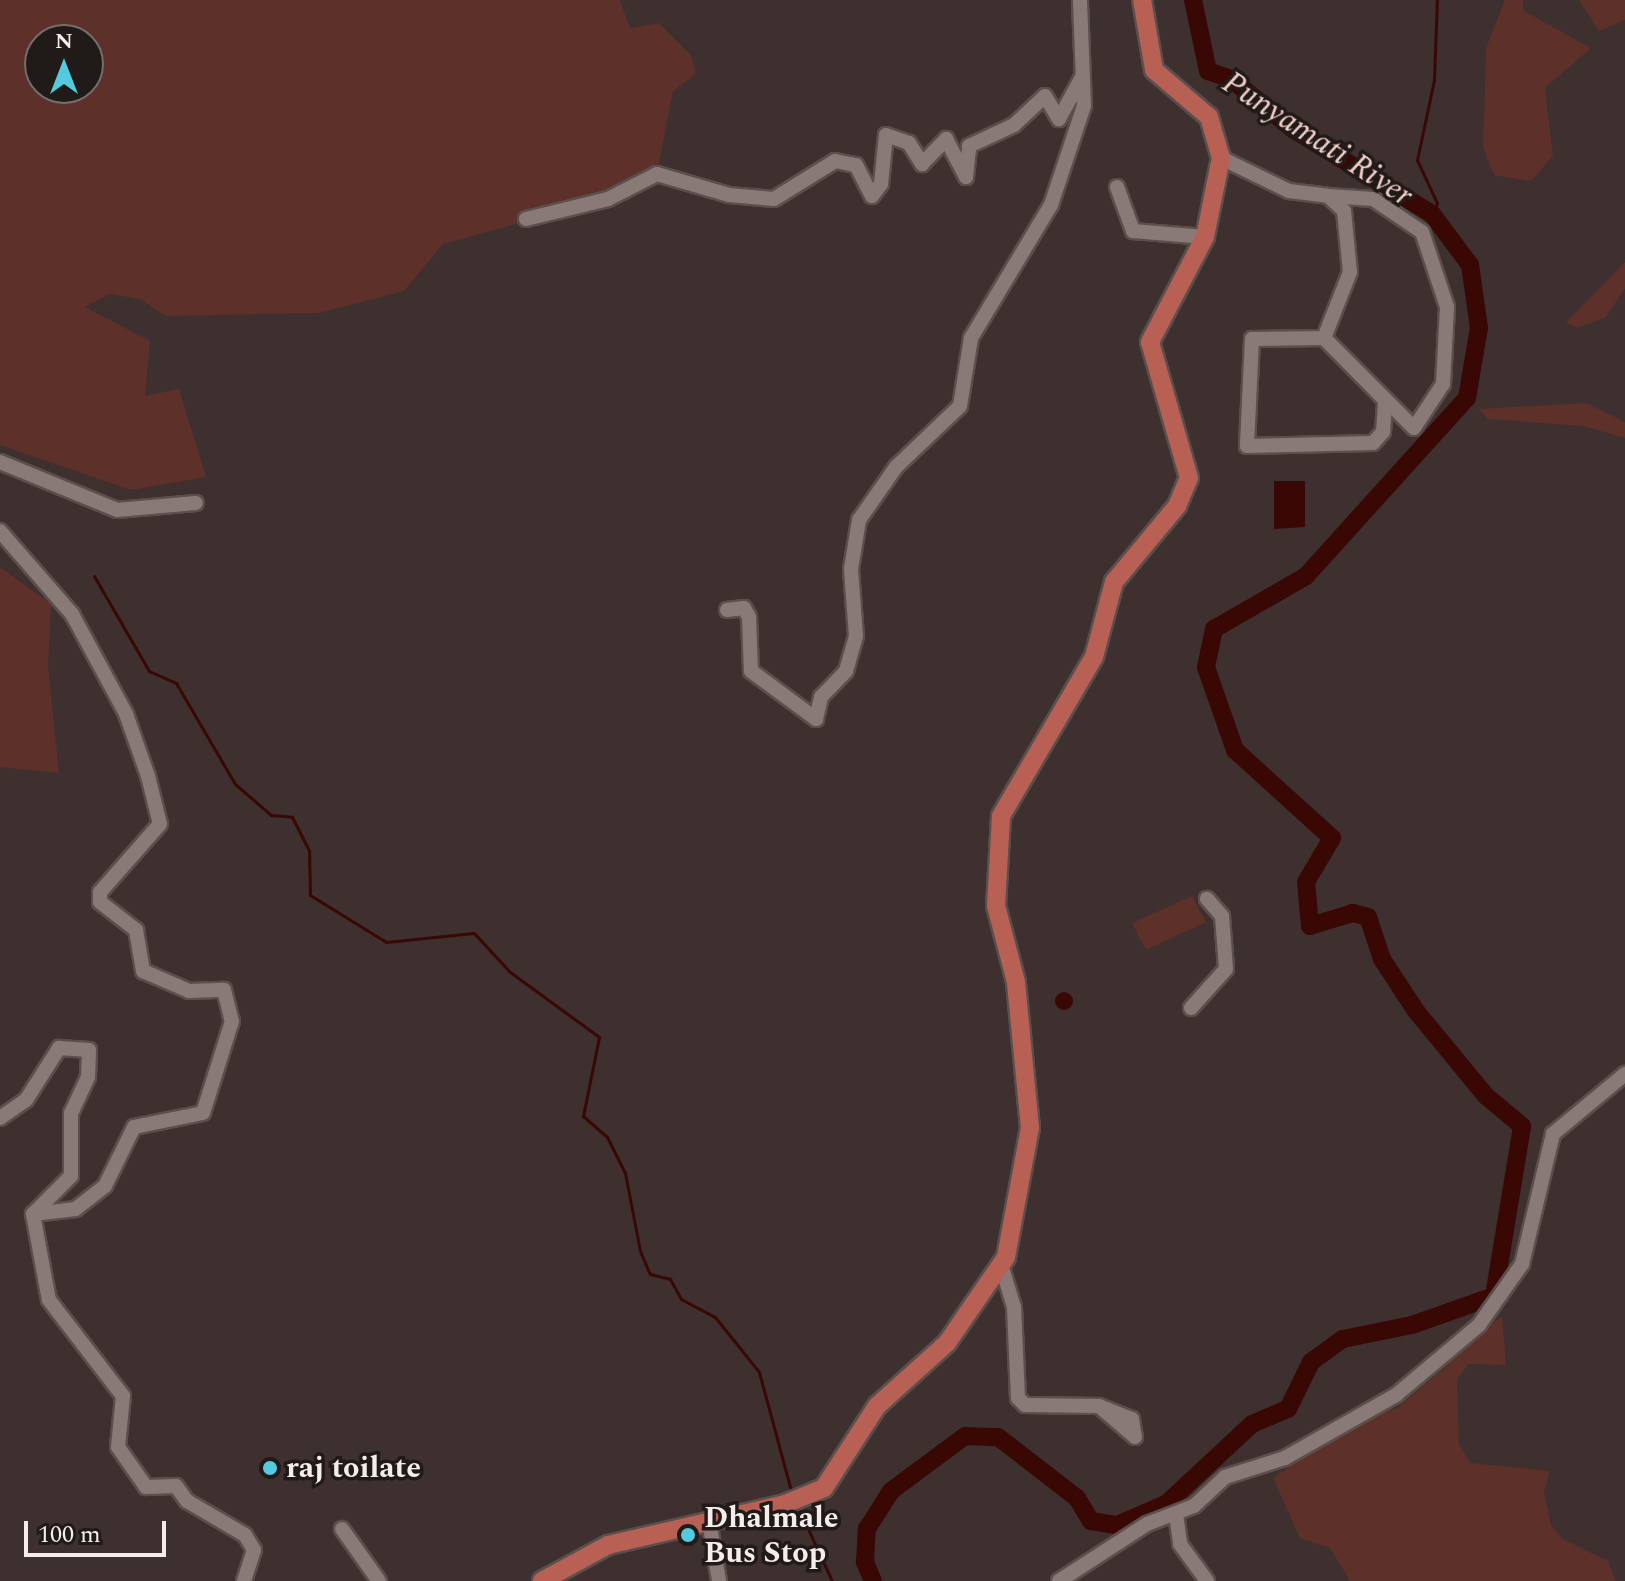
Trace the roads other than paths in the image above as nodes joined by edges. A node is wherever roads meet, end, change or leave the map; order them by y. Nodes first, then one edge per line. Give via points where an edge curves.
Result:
1 (1080, 0) edge
2 (1142, 0) edge
3 (1082, 75) junction
4 (1221, 158) junction
5 (1117, 187) dead end
6 (1328, 196) junction
7 (526, 219) dead end
8 (1205, 237) junction
9 (1324, 338) junction
10 (0, 462) edge
11 (196, 503) dead end
12 (0, 531) edge
13 (727, 610) dead end
14 (1207, 899) dead end
15 (1191, 1008) dead end
16 (1625, 1074) edge
17 (0, 1118) edge
18 (33, 1214) junction
19 (1002, 1268) junction
20 (1099, 1406) dead end
21 (1176, 1514) junction
22 (709, 1521) junction
23 (342, 1529) dead end
24 (244, 1581) edge
25 (379, 1581) edge
26 (542, 1581) edge
27 (719, 1581) edge
28 (1059, 1581) edge
29 (1207, 1581) edge

1 - 3 street
2 - 4 main road via 1154,70 1209,117
3 - 7 street via 1059,119 1045,96 1014,125 969,146 966,177 946,139 922,164 909,143 886,135 881,184 872,196 856,165 835,161 774,199 729,195 657,174 608,199
3 - 13 street via 1084,106 1051,205 971,338 960,406 896,467 859,520 851,569 856,636 846,671 821,697 816,719 751,671 749,617 744,608
4 - 6 street via 1289,191
4 - 8 main road
5 - 8 street via 1133,231
6 - 9 street via 1344,211 1350,272
6 - 9 street via 1373,199 1422,232 1447,307 1443,384 1414,428
8 - 19 main road via 1150,342 1185,443 1185,490 1114,582 1094,657 1001,816 996,906 1016,982 1030,1128
9 - 9 street via 1385,400 1383,432 1373,443 1247,446 1252,339
10 - 11 street via 117,510
12 - 18 street via 72,614 102,667 126,714 159,817 153,835 100,892 100,902 136,930 143,971 189,991 224,990 232,1021 203,1113 134,1127 105,1186 76,1209
14 - 15 street via 1222,916 1226,969
16 - 21 street via 1553,1134 1522,1264 1479,1325 1396,1395 1285,1458 1225,1477
17 - 18 street via 26,1100 59,1048 89,1050 88,1077 71,1113 71,1176
18 - 24 street via 49,1300 123,1396 118,1447 146,1487 176,1486 187,1501 245,1535 254,1550
19 - 20 street via 1014,1307 1018,1398 1025,1405
19 - 22 main road via 947,1343 877,1406 836,1476 806,1498
21 - 28 street via 1147,1524
21 - 29 street via 1180,1544
22 - 26 main road via 608,1545
22 - 27 street
23 - 25 street

